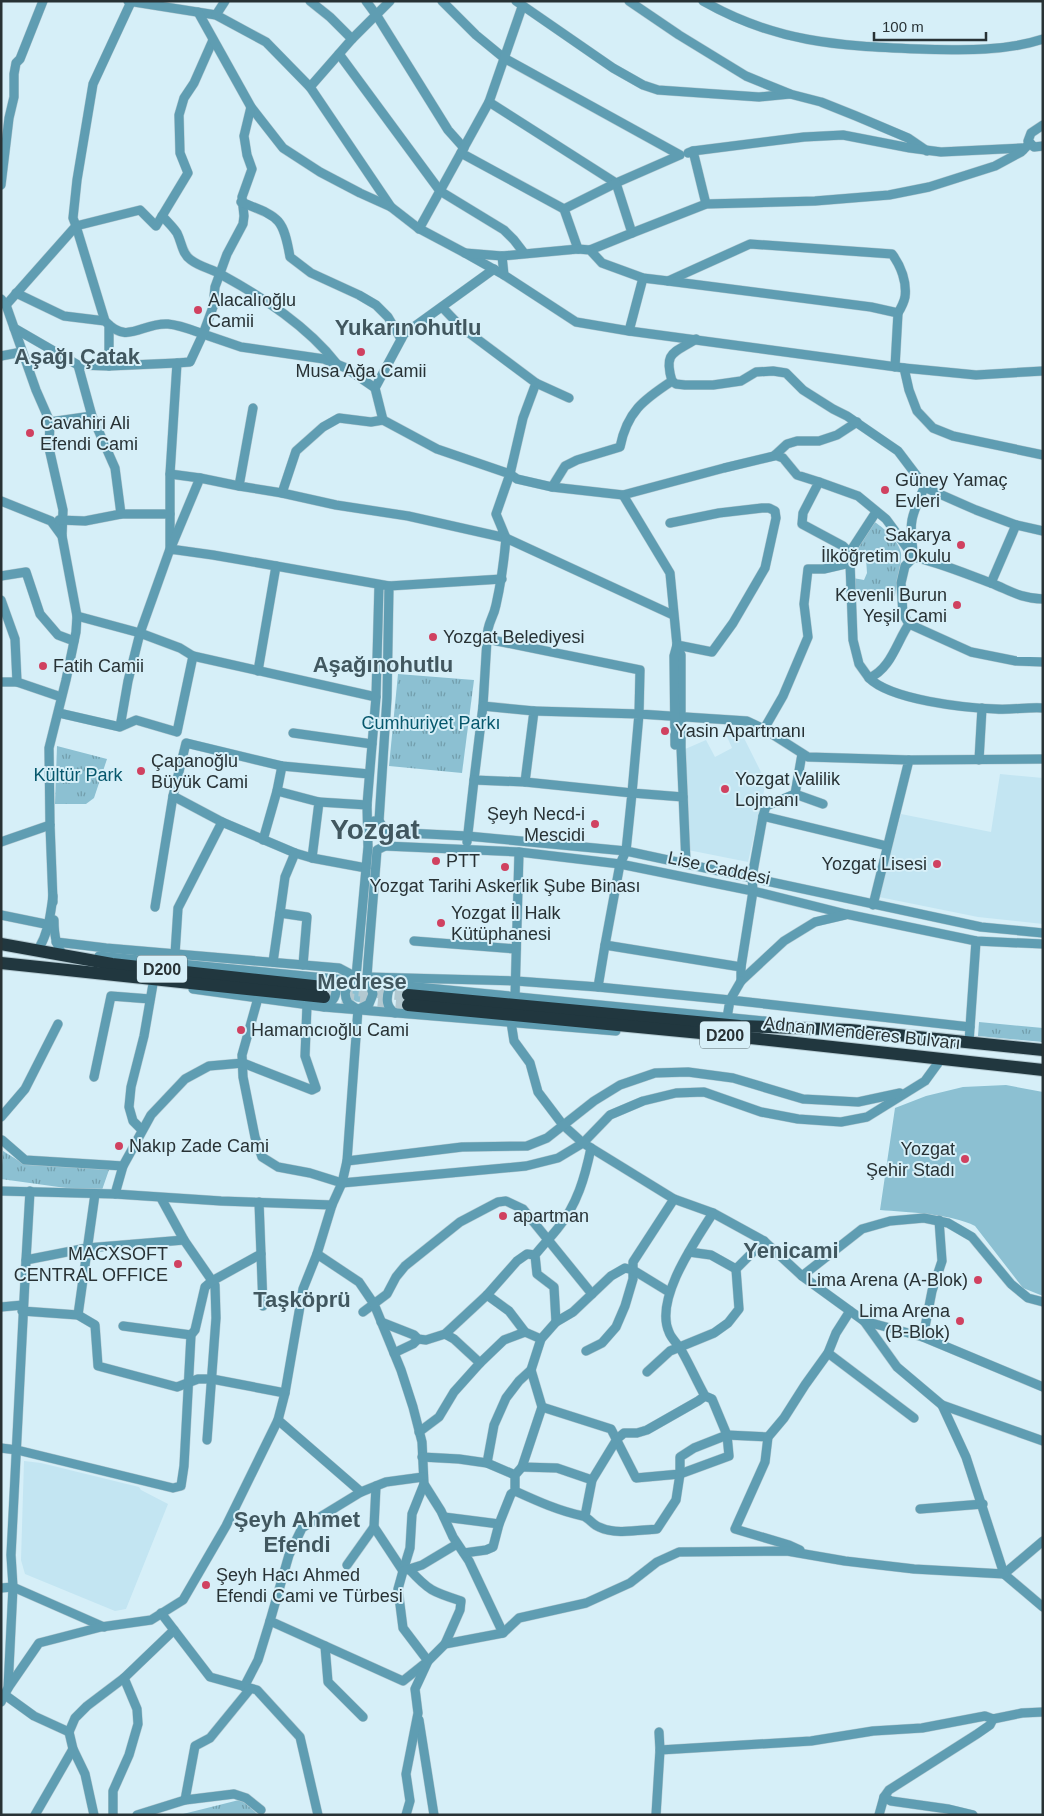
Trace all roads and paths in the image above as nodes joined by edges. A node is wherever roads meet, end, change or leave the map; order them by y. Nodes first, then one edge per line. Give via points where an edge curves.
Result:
1 (43, 1) edge
2 (225, 1) edge
3 (310, 1) edge
4 (366, 1) edge
5 (390, 1) edge
6 (442, 1) edge
7 (629, 1) edge
8 (703, 1) edge
9 (129, 2) edge
10 (519, 4) edge
11 (181, 5) edge
12 (198, 12) junction
13 (216, 15) junction
14 (377, 16) junction
15 (352, 39) junction
16 (1043, 39) edge
17 (213, 40) junction
18 (339, 54) junction
19 (504, 58) junction
20 (310, 87) junction
21 (790, 94) junction
22 (490, 102) junction
23 (251, 107) junction
24 (5, 118) edge
25 (1043, 125) edge
26 (1043, 146) edge
27 (1027, 147) junction
28 (462, 151) junction
29 (693, 151) junction
30 (927, 151) junction
31 (680, 155) junction
32 (616, 183) junction
33 (1, 185) edge
34 (440, 191) junction
35 (241, 202) junction
36 (706, 204) junction
37 (392, 207) junction
38 (564, 209) junction
39 (162, 216) junction
40 (76, 226) junction
41 (419, 229) junction
42 (632, 233) junction
43 (578, 249) junction
44 (590, 250) junction
45 (465, 252) junction
46 (524, 253) junction
47 (502, 256) junction
48 (494, 270) junction
49 (220, 274) junction
50 (504, 275) junction
51 (643, 278) junction
52 (668, 281) junction
53 (16, 293) junction
54 (4, 302) edge
55 (442, 307) junction
56 (898, 312) junction
57 (107, 323) junction
58 (14, 328) junction
59 (629, 330) junction
60 (203, 334) junction
61 (402, 339) junction
62 (696, 339) junction
63 (22, 352) junction
64 (1, 356) edge
65 (78, 364) junction
66 (177, 364) junction
67 (337, 364) junction
68 (109, 366) junction
69 (899, 367) junction
70 (1043, 371) edge
71 (672, 381) junction
72 (536, 384) junction
73 (375, 388) junction
74 (569, 398) dead end
75 (253, 408) dead end
76 (92, 416) junction
77 (383, 420) junction
78 (50, 422) junction
79 (857, 422) junction
80 (775, 455) junction
81 (1043, 456) edge
82 (170, 474) junction
83 (510, 474) junction
84 (200, 478) junction
85 (819, 482) junction
86 (239, 486) junction
87 (925, 486) junction
88 (552, 487) junction
89 (282, 493) junction
90 (1, 494) edge
91 (623, 495) junction
92 (3, 502) edge
93 (876, 512) junction
94 (121, 514) junction
95 (170, 514) junction
96 (63, 520) junction
97 (51, 522) junction
98 (670, 523) dead end
99 (1016, 525) junction
100 (1043, 531) edge
101 (62, 536) junction
102 (506, 538) junction
103 (170, 549) junction
104 (850, 552) junction
105 (914, 556) junction
106 (850, 563) junction
107 (276, 566) junction
108 (1, 576) edge
109 (502, 579) junction
110 (991, 583) junction
111 (379, 584) junction
112 (389, 586) junction
113 (1043, 599) edge
114 (1, 600) edge
115 (673, 614) junction
116 (77, 616) junction
117 (910, 624) junction
118 (140, 633) junction
119 (488, 639) junction
120 (74, 641) junction
121 (676, 646) junction
122 (193, 656) junction
123 (1043, 662) edge
124 (258, 671) junction
125 (869, 678) junction
126 (1, 682) edge
127 (17, 682) junction
128 (61, 697) junction
129 (376, 697) junction
130 (483, 706) junction
131 (982, 708) junction
132 (1043, 708) edge
133 (534, 711) junction
134 (59, 712) junction
135 (639, 714) junction
136 (677, 717) junction
137 (120, 727) junction
138 (764, 729) junction
139 (177, 732) junction
140 (293, 733) dead end
141 (186, 743) junction
142 (372, 744) junction
143 (802, 754) junction
144 (1043, 759) edge
145 (909, 760) junction
146 (979, 760) junction
147 (282, 766) junction
148 (369, 774) junction
149 (474, 780) junction
150 (526, 782) junction
151 (277, 791) junction
152 (632, 793) junction
153 (795, 794) junction
154 (173, 796) junction
155 (681, 797) junction
156 (320, 802) junction
157 (823, 804) dead end
158 (367, 805) junction
159 (763, 816) junction
160 (368, 821) junction
161 (379, 821) junction
162 (222, 822) junction
163 (50, 825) junction
164 (386, 832) junction
165 (467, 836) junction
166 (263, 840) junction
167 (1, 842) edge
168 (887, 846) junction
169 (377, 847) junction
170 (468, 849) junction
171 (626, 850) junction
172 (519, 852) junction
173 (295, 853) junction
174 (312, 858) junction
175 (683, 862) junction
176 (620, 864) junction
177 (366, 868) junction
178 (752, 877) junction
179 (753, 891) junction
180 (53, 896) junction
181 (872, 905) junction
182 (155, 907) dead end
183 (280, 913) junction
184 (846, 914) junction
185 (1, 915) edge
186 (50, 925) junction
187 (1043, 933) edge
188 (414, 941) dead end
189 (976, 941) junction
190 (56, 942) junction
191 (1, 944) edge
192 (1043, 944) edge
193 (605, 945) junction
194 (516, 949) junction
195 (38, 950) junction
196 (62, 954) junction
197 (175, 954) junction
198 (273, 962) junction
199 (3, 963) edge
200 (303, 965) junction
201 (741, 967) junction
202 (354, 979) junction
203 (368, 980) junction
204 (516, 981) junction
205 (741, 982) junction
206 (153, 984) junction
207 (394, 985) junction
208 (598, 987) junction
209 (325, 992) junction
210 (515, 997) junction
211 (258, 998) junction
212 (150, 999) junction
213 (730, 1000) junction
214 (307, 1005) junction
215 (358, 1009) junction
216 (395, 1013) junction
217 (727, 1018) junction
218 (511, 1022) junction
219 (58, 1024) dead end
220 (970, 1027) junction
221 (850, 1030) junction
222 (968, 1042) junction
223 (1043, 1050) edge
224 (878, 1053) junction
225 (941, 1059) junction
226 (243, 1063) junction
227 (1043, 1070) edge
228 (94, 1077) dead end
229 (908, 1092) junction
230 (1, 1117) edge
231 (563, 1125) junction
232 (142, 1130) junction
233 (2, 1140) edge
234 (583, 1143) junction
235 (591, 1148) junction
236 (347, 1161) junction
237 (123, 1166) junction
238 (342, 1183) junction
239 (1, 1191) edge
240 (30, 1191) junction
241 (95, 1194) junction
242 (115, 1194) junction
243 (161, 1198) junction
244 (674, 1199) junction
245 (259, 1202) junction
246 (332, 1205) junction
247 (713, 1212) junction
248 (939, 1220) junction
249 (184, 1240) junction
250 (547, 1240) junction
251 (764, 1241) junction
252 (87, 1248) junction
253 (689, 1252) junction
254 (261, 1254) junction
255 (317, 1254) junction
256 (535, 1255) junction
257 (26, 1260) junction
258 (736, 1269) junction
259 (633, 1270) junction
260 (802, 1276) junction
261 (212, 1281) junction
262 (669, 1292) junction
263 (592, 1294) junction
264 (487, 1295) junction
265 (1043, 1302) edge
266 (374, 1304) junction
267 (1, 1306) edge
268 (263, 1306) dead end
269 (22, 1308) junction
270 (850, 1311) junction
271 (363, 1312) dead end
272 (78, 1315) junction
273 (864, 1321) junction
274 (382, 1322) junction
275 (556, 1322) junction
276 (123, 1326) dead end
277 (525, 1332) junction
278 (445, 1334) junction
279 (191, 1335) junction
280 (923, 1336) junction
281 (418, 1339) junction
282 (541, 1339) junction
283 (679, 1347) junction
284 (586, 1351) dead end
285 (828, 1353) junction
286 (394, 1354) junction
287 (480, 1363) junction
288 (531, 1370) junction
289 (647, 1372) dead end
290 (212, 1379) junction
291 (189, 1383) junction
292 (1043, 1386) edge
293 (285, 1393) junction
294 (705, 1396) junction
295 (942, 1405) junction
296 (542, 1407) junction
297 (914, 1418) dead end
298 (278, 1420) junction
299 (419, 1432) junction
300 (727, 1435) junction
301 (768, 1437) junction
302 (616, 1439) junction
303 (206, 1440) dead end
304 (1043, 1441) edge
305 (1, 1448) edge
306 (17, 1450) junction
307 (422, 1457) junction
308 (487, 1463) junction
309 (522, 1467) junction
310 (680, 1474) junction
311 (514, 1475) junction
312 (592, 1480) junction
313 (423, 1481) junction
314 (376, 1486) junction
315 (514, 1490) junction
316 (361, 1492) junction
317 (983, 1504) junction
318 (920, 1509) dead end
319 (585, 1516) junction
320 (444, 1517) junction
321 (499, 1524) junction
322 (374, 1527) junction
323 (1043, 1541) edge
324 (457, 1544) junction
325 (464, 1553) junction
326 (809, 1555) junction
327 (347, 1565) dead end
328 (406, 1570) junction
329 (1004, 1574) junction
330 (13, 1587) junction
331 (1, 1588) edge
332 (1043, 1607) edge
333 (161, 1613) junction
334 (270, 1621) junction
335 (104, 1627) junction
336 (174, 1630) junction
337 (503, 1633) junction
338 (445, 1644) junction
339 (325, 1646) junction
340 (428, 1661) junction
341 (124, 1678) junction
342 (403, 1681) junction
343 (247, 1688) junction
344 (415, 1689) junction
345 (5, 1695) edge
346 (1043, 1712) edge
347 (418, 1713) junction
348 (363, 1716) dead end
349 (993, 1719) junction
350 (69, 1732) junction
351 (659, 1732) dead end
352 (73, 1749) junction
353 (660, 1750) junction
354 (884, 1797) junction
355 (185, 1800) junction
356 (261, 1810) dead end
357 (35, 1815) edge
358 (94, 1815) edge
359 (113, 1815) edge
360 (137, 1815) edge
361 (318, 1815) edge
362 (406, 1815) edge
363 (434, 1815) edge
364 (656, 1815) edge
365 (878, 1815) edge
366 (973, 1815) edge

1 - 24 street via 16,64 14,97
2 - 13 street
3 - 15 street
4 - 14 street
5 - 14 street
6 - 19 street
7 - 21 street via 746,76
8 - 16 street via 761,28 825,43 964,51 1025,45
9 - 11 street
9 - 40 street via 93,84 77,180 73,218
10 - 19 street
10 - 21 street via 620,72 658,90 758,97
11 - 12 street
12 - 13 street
12 - 17 street
13 - 20 street via 266,42
14 - 15 street
14 - 28 street
15 - 18 street
17 - 23 street
17 - 39 street via 179,115 180,153 188,173
18 - 20 street
18 - 34 street
19 - 22 street
19 - 31 street
20 - 37 street
21 - 30 street via 856,116 908,138
22 - 28 street
22 - 32 street
23 - 35 street via 244,136 252,169
23 - 37 street via 282,148 320,172
24 - 33 street
25 - 27 street via 1031,133
26 - 27 street
27 - 30 street
27 - 36 street via 994,166 929,187 889,195
28 - 34 street
28 - 38 street
29 - 30 street via 843,135
29 - 31 street
29 - 36 street
31 - 32 street
32 - 38 street
32 - 42 street
34 - 41 street
34 - 46 street via 504,230
35 - 49 street via 243,224
35 - 61 street via 279,220 290,257 312,273 376,305
36 - 42 street
37 - 41 street
38 - 43 street
39 - 40 street via 156,226 140,210
39 - 49 street via 176,231 184,254 190,260
40 - 53 street
40 - 57 street
41 - 45 street
42 - 44 street
43 - 44 street
43 - 46 street
44 - 51 street via 602,263
45 - 47 street
45 - 48 street
46 - 47 street
47 - 50 street
48 - 50 street
48 - 55 street
49 - 60 street
49 - 67 street via 302,328
50 - 59 street via 576,322
51 - 52 street
51 - 59 street
52 - 56 street
52 - 56 street via 750,244 892,254 904,282 905,299
53 - 54 street
53 - 57 street via 64,316
54 - 58 street
55 - 61 street via 404,334
55 - 72 street via 461,327
56 - 69 street
57 - 60 street via 113,330 123,333 168,324
57 - 68 street
58 - 63 street
58 - 65 street
59 - 62 street
60 - 66 street via 190,362
60 - 67 street via 241,346 324,359
61 - 73 street
62 - 69 street
62 - 71 street via 672,354 669,361
63 - 64 street
63 - 78 street
65 - 68 street
65 - 76 street
66 - 68 street
66 - 82 street
67 - 73 street
69 - 70 street via 976,375
69 - 81 street via 918,411 933,428 953,436
71 - 79 street via 685,385 713,385 741,381 756,372 786,373 803,390
71 - 88 street via 640,404 628,423 620,447 565,466
72 - 74 street
72 - 83 street via 523,418
73 - 77 street
75 - 86 street
76 - 78 street
76 - 94 street via 115,468
77 - 83 street via 437,449
77 - 89 street via 371,422 339,418 323,427 296,451
78 - 96 street via 49,448
79 - 80 street via 837,435 819,441 788,444
79 - 87 street via 898,451
80 - 85 street via 783,458 797,474
80 - 91 street
82 - 84 street
82 - 95 street
83 - 88 street via 517,479
83 - 102 street via 496,514
84 - 86 street
84 - 103 street
85 - 93 street via 858,496
85 - 104 street via 803,513 802,524
86 - 89 street
87 - 99 street
87 - 105 street via 912,513 910,535
88 - 91 street
89 - 102 street
90 - 92 street
91 - 115 street via 670,573
92 - 97 street
93 - 104 street
93 - 105 street via 886,519
94 - 95 street
94 - 96 street via 85,521
95 - 103 street
96 - 97 street
96 - 101 street
97 - 101 street
98 - 121 street via 719,512 762,508 775,511 776,518 765,568 712,652
99 - 100 street
99 - 110 street
101 - 116 street
102 - 109 street
102 - 115 street
103 - 107 street
103 - 118 street
104 - 106 street
105 - 110 street
105 - 117 street via 905,566 901,583 903,614
106 - 125 street via 853,640 858,664
106 - 138 street via 808,569 804,604 808,637 783,696
107 - 111 street
107 - 124 street
108 - 120 street via 26,572 40,614 58,635
109 - 112 street
109 - 119 street via 496,609 488,627
110 - 113 street via 1017,595
111 - 112 street
111 - 129 street
112 - 161 street
114 - 127 street via 15,640
115 - 121 street
116 - 118 street
116 - 120 street
117 - 123 street via 971,652 1016,661
117 - 125 street via 893,655
118 - 122 street
118 - 137 street
119 - 130 street
119 - 135 street via 640,670
120 - 128 street
121 - 136 street
122 - 124 street
122 - 139 street
124 - 129 street
125 - 131 street via 904,696
126 - 127 street
127 - 128 street
128 - 134 street
129 - 142 street
130 - 133 street
130 - 149 street
131 - 132 street
131 - 146 street
133 - 135 street
133 - 150 street
134 - 137 street
134 - 163 street via 49,748
135 - 136 street
135 - 152 street
136 - 138 street via 747,720
136 - 155 street
137 - 139 street via 136,720
138 - 143 street
139 - 141 street
140 - 142 street
141 - 147 street
141 - 154 street
142 - 148 street
143 - 145 street via 808,757
143 - 153 street
144 - 146 street
145 - 146 street
145 - 168 street
147 - 148 street
147 - 151 street
148 - 158 street
149 - 150 street
149 - 165 street
150 - 152 street
151 - 156 street
151 - 166 street
152 - 155 street
152 - 171 street
153 - 157 street
153 - 159 street via 766,806
154 - 162 street
154 - 182 street
155 - 175 street
156 - 158 street
156 - 174 street
158 - 160 street
159 - 168 street
159 - 178 street
160 - 161 street
160 - 169 street
161 - 164 street
162 - 166 street
162 - 197 street via 178,908
163 - 167 street
163 - 180 street
164 - 165 street, Lise Caddesi
164 - 169 street
165 - 170 street
165 - 171 street, Lise Caddesi
166 - 173 street
168 - 181 street
169 - 170 street, Lise Caddesi
169 - 177 street
169 - 203 street
170 - 172 street, Lise Caddesi
171 - 175 street, Lise Caddesi
171 - 176 street
172 - 176 street, Lise Caddesi
172 - 194 street
173 - 174 street
173 - 183 street via 285,877
174 - 177 street
175 - 178 street, Lise Caddesi
176 - 179 street, Lise Caddesi
176 - 193 street
177 - 202 street
178 - 179 street
178 - 181 street, Lise Caddesi
179 - 184 street, Lise Caddesi
179 - 201 street
180 - 186 street
180 - 190 street
181 - 187 street, Lise Caddesi via 982,927
183 - 198 street
183 - 200 street via 307,917
184 - 189 street, Lise Caddesi
184 - 205 street via 815,922 784,941
185 - 186 street
186 - 195 street
188 - 194 street
189 - 192 street, Lise Caddesi
189 - 220 street
190 - 196 street
190 - 197 street
191 - 195 highway, D200
193 - 201 street
193 - 208 street
194 - 204 street
195 - 196 highway, D200
196 - 209 highway, D200 via 112,964
197 - 198 street
198 - 200 street
199 - 206 street
199 - 209 highway, D200
200 - 202 street via 339,968
201 - 205 street
202 - 203 street
202 - 209 street
202 - 215 street via 347,986 345,998
203 - 204 street
203 - 207 street
203 - 215 street via 372,998 369,1004
204 - 208 street
204 - 210 street
205 - 213 street
206 - 211 street
206 - 212 street
207 - 210 street
207 - 216 street via 389,989 386,1001
208 - 213 street
209 - 214 street
209 - 215 street
210 - 217 street
211 - 214 street
211 - 226 street via 242,1056
212 - 228 street via 111,996
212 - 232 street via 130,1087 129,1107 134,1121
213 - 217 street
213 - 220 street
214 - 226 street via 305,1056 316,1088 312,1090
215 - 216 street
215 - 236 street
216 - 218 street
217 - 221 street
218 - 224 street
218 - 231 street via 514,1041 530,1063 538,1092
219 - 230 street via 25,1089
220 - 222 street
221 - 222 highway, Adnan Menderes Bulvarı / D200
221 - 224 highway, Adnan Menderes Bulvarı / D200 via 740,1026 408,1000
222 - 223 highway, Adnan Menderes Bulvarı / D200
224 - 225 highway, Adnan Menderes Bulvarı / D200
225 - 227 highway, Adnan Menderes Bulvarı / D200
225 - 229 street via 925,1081
226 - 232 street via 209,1066 186,1079
226 - 238 street via 255,1137 262,1157 278,1167
229 - 231 street via 858,1102 803,1099 733,1078 688,1072 656,1073 620,1085
229 - 234 street via 867,1117 841,1122 761,1112 704,1092 676,1093 643,1101 610,1115
231 - 234 street
231 - 236 street via 547,1138 527,1146 462,1147
232 - 237 street
233 - 237 street via 25,1160
234 - 235 street
234 - 238 street via 558,1158 526,1166
235 - 244 street
235 - 250 street via 577,1197
236 - 238 street
237 - 242 street
238 - 246 street
239 - 240 street
240 - 241 street
240 - 257 street
241 - 242 street
241 - 252 street
242 - 243 street
243 - 245 street
243 - 249 street
244 - 247 street
244 - 259 street via 633,1262
245 - 246 street
245 - 254 street
246 - 255 street
247 - 251 street
247 - 253 street
248 - 260 street via 890,1221 862,1229
248 - 265 street via 960,1228 972,1237 1011,1284 1028,1298
248 - 280 street via 942,1261
249 - 252 street
249 - 261 street
250 - 256 street
250 - 263 street
250 - 266 street via 523,1209 506,1201 498,1202 460,1222 405,1266 387,1294
251 - 258 street
251 - 260 street
252 - 257 street
252 - 272 street
253 - 258 street via 711,1255
253 - 262 street
254 - 261 street
254 - 268 street
255 - 266 street via 359,1282
255 - 293 street via 303,1288
256 - 264 street via 527,1254 517,1262
256 - 275 street via 537,1274 554,1287
257 - 269 street
258 - 283 street via 739,1309 714,1333
259 - 262 street
259 - 263 street via 625,1268 611,1276
259 - 284 street via 625,1306 616,1327 602,1343
260 - 270 street
261 - 279 street via 205,1287
261 - 290 street via 216,1318
262 - 283 street via 666,1323
263 - 275 street via 573,1312
264 - 277 street via 509,1311
264 - 278 street
266 - 271 street
266 - 274 street
267 - 269 street
269 - 272 street
269 - 306 street
270 - 273 street
270 - 285 street
272 - 291 street via 95,1325 98,1366 177,1387
273 - 280 street
273 - 295 street via 897,1367
274 - 281 street
274 - 286 street
275 - 282 street
276 - 279 street
277 - 282 street
277 - 287 street via 504,1340
278 - 281 street
278 - 287 street
279 - 291 street
280 - 292 street
281 - 286 street
282 - 288 street
283 - 289 street
283 - 294 street
285 - 297 street
285 - 301 street
286 - 299 street via 414,1408
287 - 299 street via 454,1392 439,1417
288 - 296 street
288 - 308 street via 506,1398 494,1425
290 - 291 street
290 - 293 street
290 - 303 street
291 - 306 street via 180,1486 173,1488
293 - 298 street
294 - 300 street via 712,1399
294 - 302 street via 647,1430 624,1433
295 - 304 street
295 - 317 street
296 - 302 street via 611,1430
296 - 309 street
298 - 316 street
298 - 333 street via 226,1526 183,1600
299 - 307 street
300 - 301 street
300 - 310 street via 680,1457
300 - 310 street via 730,1456
301 - 326 street via 765,1462 736,1529 789,1545
302 - 310 street via 636,1478
302 - 312 street
305 - 306 street
306 - 330 street via 11,1555
307 - 308 street
307 - 313 street
308 - 311 street
309 - 311 street
309 - 312 street via 557,1468
310 - 319 street via 676,1500 657,1528 620,1531 600,1528
311 - 315 street
312 - 319 street
313 - 314 street via 386,1482
313 - 320 street
313 - 328 street via 412,1514
314 - 316 street
314 - 322 street
315 - 319 street via 555,1509
315 - 321 street
316 - 334 street via 302,1528 289,1555
317 - 318 street
317 - 329 street
320 - 321 street
320 - 324 street
321 - 325 street via 493,1547
322 - 327 street
322 - 328 street
323 - 329 street
324 - 325 street
324 - 328 street via 422,1565
325 - 337 street
326 - 329 street via 914,1569
326 - 337 street via 787,1551 679,1552 657,1562 630,1583 586,1603 519,1618
328 - 338 street via 434,1593 461,1601
328 - 340 street via 398,1590 404,1628
329 - 332 street
330 - 331 street
330 - 335 street
330 - 345 street
333 - 335 street via 151,1620
333 - 336 street
334 - 339 street
334 - 343 street
335 - 345 street via 39,1642
336 - 341 street
336 - 343 street via 210,1678
337 - 338 street
338 - 340 street
339 - 342 street
339 - 348 street via 328,1682
340 - 342 street
340 - 344 street
341 - 350 street via 87,1706 75,1718
341 - 359 street via 137,1709 138,1724 113,1791
342 - 344 street
343 - 355 street via 210,1738 195,1746
343 - 361 street via 257,1690 300,1737
344 - 347 street
345 - 350 street via 34,1716
346 - 349 street
347 - 362 street via 406,1774 410,1801
347 - 363 street
349 - 353 street via 985,1716 922,1728 811,1741
349 - 354 street via 990,1725 899,1783
350 - 352 street
351 - 353 street
352 - 357 street
352 - 358 street via 85,1774
353 - 364 street
354 - 365 street
354 - 366 street
355 - 356 street via 234,1794 246,1798
355 - 360 street

